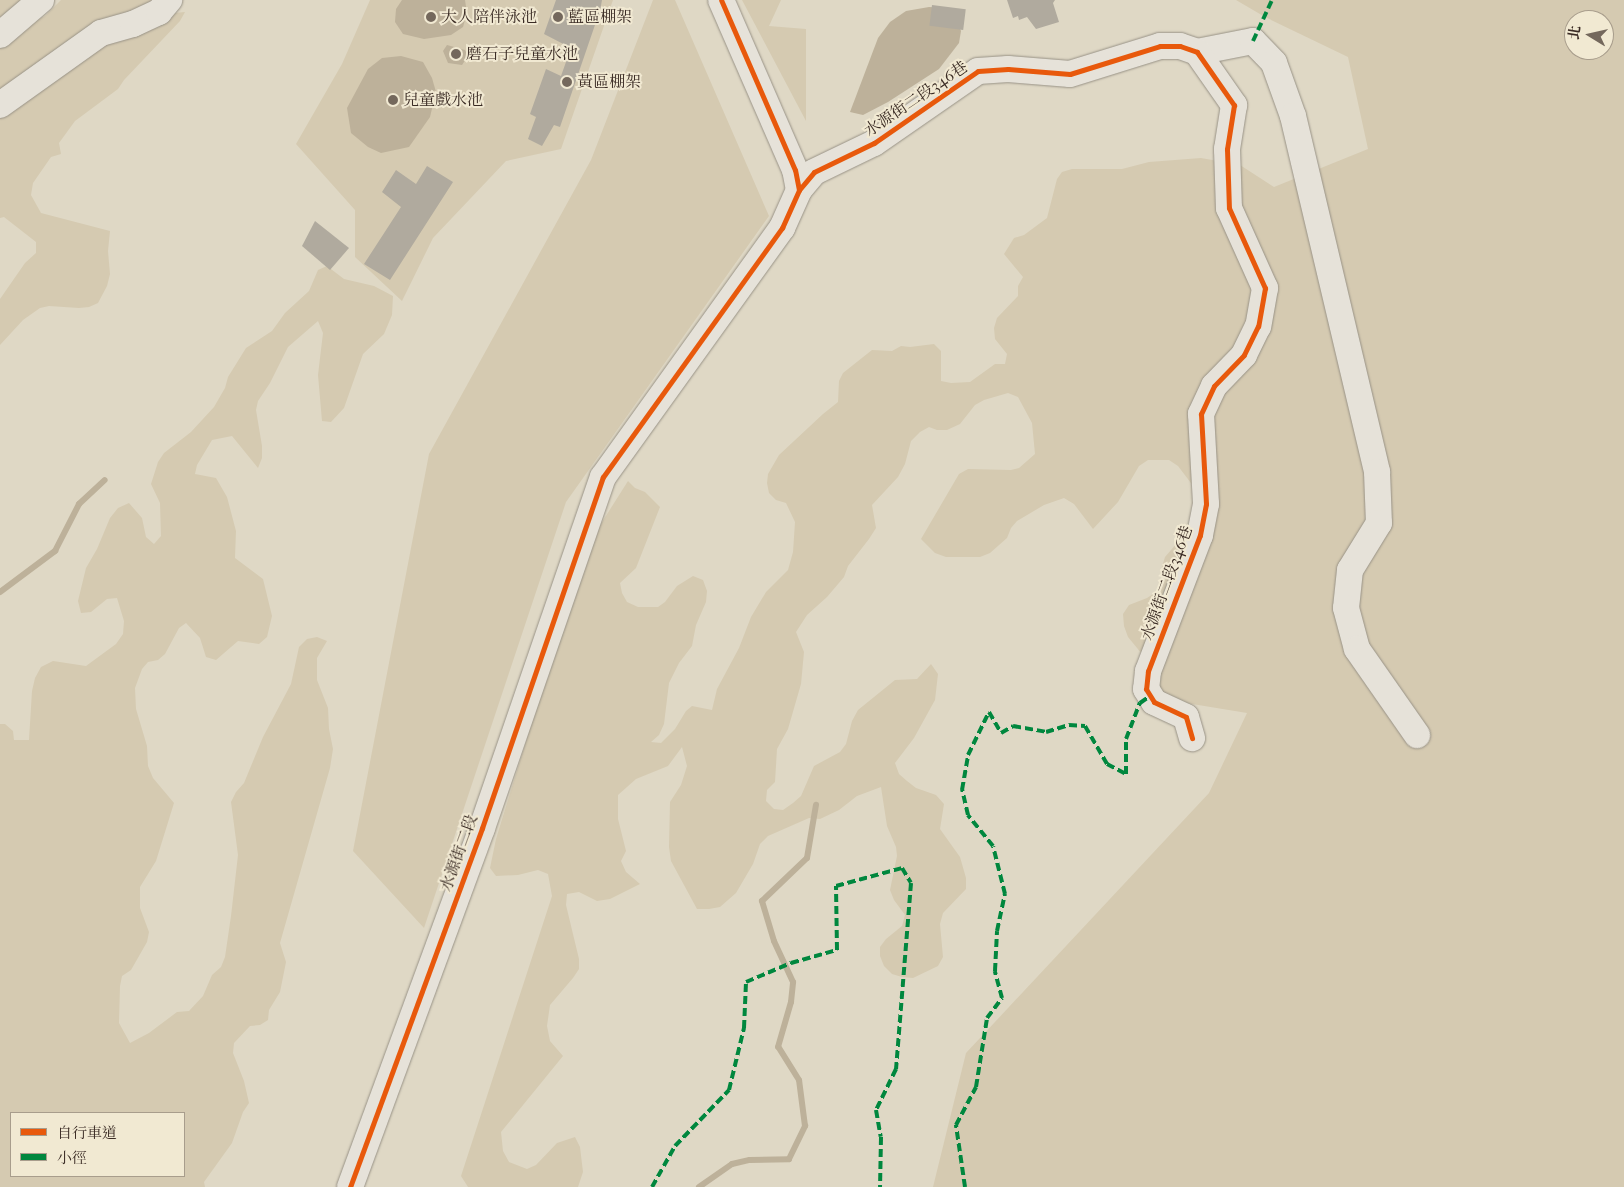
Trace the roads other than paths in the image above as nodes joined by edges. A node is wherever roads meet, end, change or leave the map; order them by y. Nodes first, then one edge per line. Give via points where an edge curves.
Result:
1 (41, 0) edge
2 (169, 0) edge
3 (721, 0) edge
4 (0, 35) edge
5 (1197, 52) junction
6 (0, 105) edge
7 (798, 190) junction
8 (1417, 735) dead end
9 (1192, 738) dead end
10 (350, 1187) edge

1 - 4 street
2 - 6 street via 159,12 101,33
3 - 7 street via 795,170
5 - 7 street, 水源街二段346巷 via 1180,46 1160,46 1070,74 1008,69 978,72 874,143 814,172
5 - 8 street via 1253,41 1274,63 1293,116 1377,472 1379,523 1350,570 1346,608 1358,649
5 - 9 street, 水源街二段346巷 via 1234,105 1227,149 1229,208 1265,288 1258,326 1244,355 1214,386 1201,414 1206,504 1200,535 1148,671 1146,689 1154,702 1186,717
7 - 10 street, 水源街二段 via 782,228 603,477 482,828

